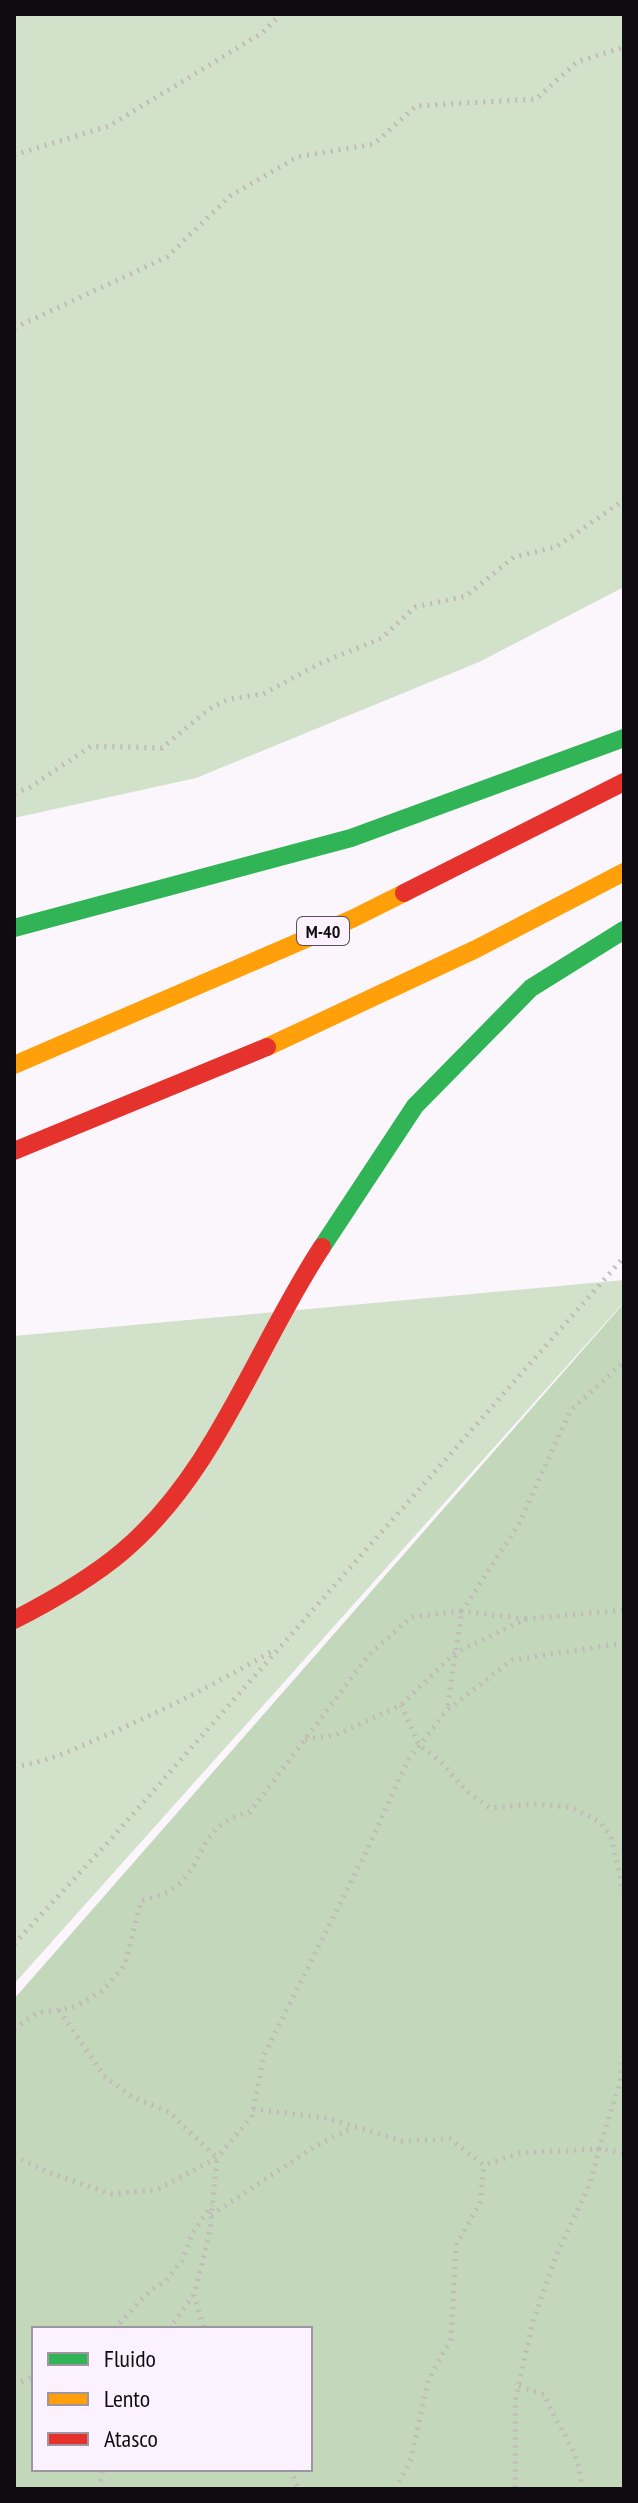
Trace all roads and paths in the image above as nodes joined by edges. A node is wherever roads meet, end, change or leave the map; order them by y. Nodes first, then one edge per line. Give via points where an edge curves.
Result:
1 (281, 14) edge
2 (624, 47) edge
3 (14, 155) edge
4 (14, 328) edge
5 (624, 500) edge
6 (624, 738) edge
7 (624, 782) edge
8 (14, 793) edge
9 (624, 872) edge
10 (14, 928) edge
11 (624, 930) edge
12 (14, 1065) edge
13 (14, 1151) edge
14 (624, 1257) edge
15 (624, 1362) edge
16 (624, 1610) edge
17 (462, 1611) junction
18 (526, 1619) junction
19 (14, 1620) edge
20 (624, 1643) edge
21 (281, 1645) junction
22 (455, 1653) junction
23 (401, 1705) junction
24 (447, 1710) junction
25 (305, 1739) junction
26 (419, 1745) junction
27 (14, 1767) edge
28 (624, 1896) edge
29 (14, 1944) edge
30 (59, 2010) junction
31 (14, 2029) edge
32 (624, 2055) edge
33 (253, 2109) junction
34 (353, 2128) junction
35 (599, 2149) junction
36 (624, 2153) edge
37 (14, 2156) edge
38 (217, 2158) junction
39 (484, 2165) junction
40 (213, 2204) junction
41 (211, 2215) junction
42 (194, 2295) junction
43 (116, 2327) edge
44 (170, 2327) edge
45 (203, 2327) edge
46 (519, 2386) junction
47 (395, 2489) edge
48 (515, 2489) edge
49 (581, 2489) edge

1 - 3 path via 262,33 109,126
2 - 4 path via 577,62 536,99 416,106 374,144 297,157 230,196 167,257
5 - 8 path via 556,547 514,557 466,596 415,607 382,638 263,694 229,699 209,709 162,748 91,746
6 - 10 highway via 351,838
7 - 12 highway, M-40 via 352,919
9 - 13 highway via 303,1031
11 - 19 highway via 531,988 415,1106 312,1262 181,1488 123,1551
14 - 21 path
15 - 17 path via 570,1411 519,1524
16 - 18 path
17 - 18 path
17 - 22 path
17 - 25 path via 411,1617 368,1656
18 - 22 path
20 - 24 path via 512,1660
21 - 27 path via 210,1688 130,1725 41,1763
21 - 29 path
22 - 23 path
22 - 24 path
23 - 25 path via 336,1735
23 - 26 path
24 - 26 path
25 - 30 path via 250,1812 229,1817 208,1835 193,1867 172,1890 141,1901 125,1965 102,1991
26 - 28 path via 490,1808 571,1807 600,1822 611,1837
26 - 33 path via 264,2055
30 - 31 path via 37,2013
30 - 38 path via 104,2076 132,2097 169,2112
32 - 35 path
33 - 34 path via 327,2118
33 - 38 path
34 - 39 path via 402,2141 450,2139
34 - 41 path via 314,2147
35 - 36 path
35 - 39 path via 520,2153
35 - 46 path via 590,2184 538,2302
37 - 38 path via 111,2194 156,2190
38 - 40 path
39 - 47 path via 480,2203 456,2245 451,2339 428,2381 411,2459
40 - 41 path
40 - 43 path via 192,2234 182,2261
41 - 42 path
42 - 44 path
42 - 45 path
46 - 48 path
46 - 49 path via 545,2395 576,2454

